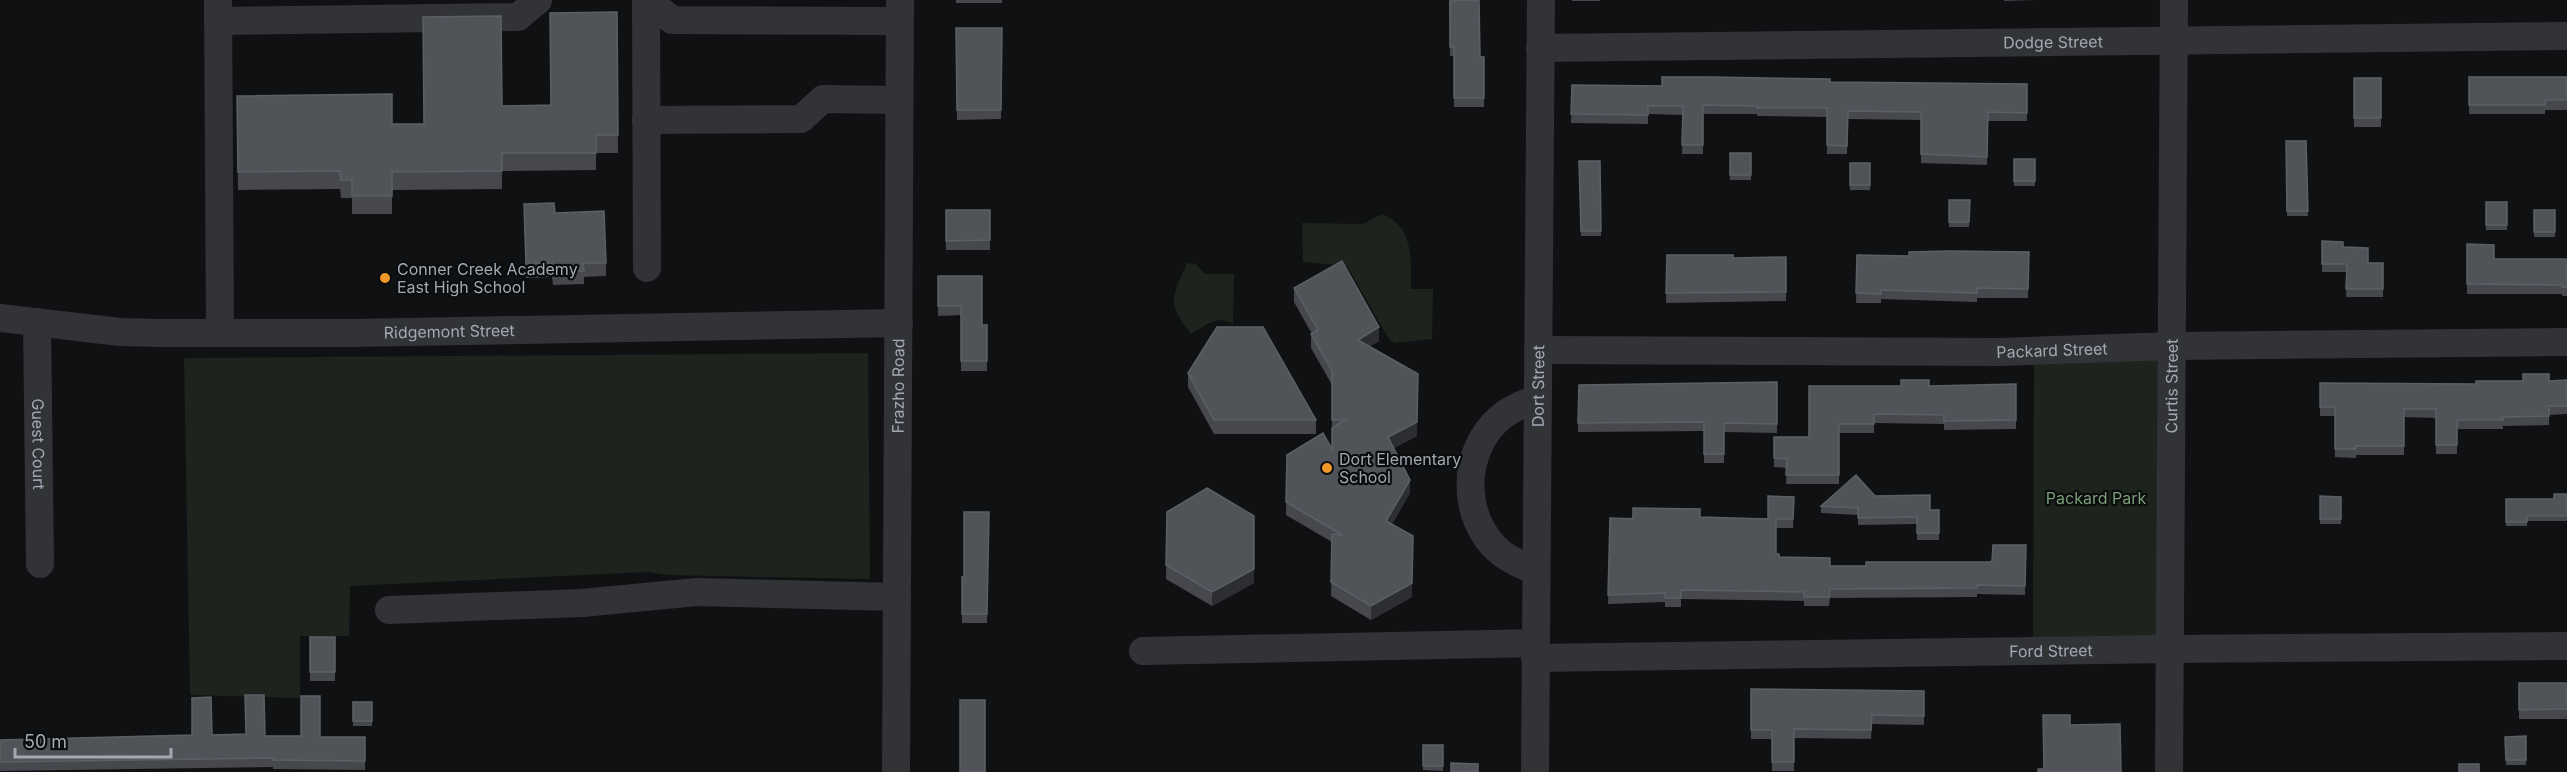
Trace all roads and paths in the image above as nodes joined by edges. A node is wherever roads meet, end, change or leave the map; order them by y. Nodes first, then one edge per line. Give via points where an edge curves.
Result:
1 (538, 0) edge
2 (647, 0) edge
3 (1540, 0) edge
4 (2174, 0) edge
5 (218, 10) edge
6 (899, 11) edge
7 (2567, 36) edge
8 (2174, 39) junction
9 (1540, 48) junction
10 (899, 100) junction
11 (646, 120) junction
12 (648, 268) dead end
13 (0, 318) edge
14 (37, 322) junction
15 (899, 323) junction
16 (220, 333) junction
17 (2567, 342) edge
18 (2173, 346) junction
19 (1538, 350) junction
20 (1538, 399) junction
21 (40, 564) dead end
22 (1536, 571) junction
23 (897, 597) junction
24 (389, 610) dead end
25 (2567, 646) edge
26 (2169, 649) junction
27 (1536, 650) junction
28 (1143, 651) dead end
29 (896, 772) edge
30 (1535, 772) edge
31 (2169, 772) edge

1 - 5 street via 519,17
2 - 6 street via 672,20
2 - 11 street
3 - 9 street, Dort Street
4 - 8 street, Curtis Street
5 - 16 street
6 - 10 street, Frazho Road
7 - 8 street, Dodge Street
8 - 9 street, Dodge Street
8 - 18 street, Curtis Street
9 - 19 street, Dort Street
10 - 11 street via 823,99 801,119
10 - 15 street, Frazho Road
11 - 12 street
13 - 14 street, Ridgemont Street
14 - 16 street, Ridgemont Street via 120,332
14 - 21 street, Guest Court
15 - 16 street, Ridgemont Street
15 - 23 street, Frazho Road
17 - 18 street, Packard Street
18 - 19 street, Packard Street via 1999,352
18 - 26 street, Curtis Street
19 - 20 street, Dort Street
20 - 22 street, Dort Street
20 - 22 street via 1518,406 1485,434 1470,474 1475,516 1485,535 1499,551
22 - 27 street, Dort Street
23 - 24 street via 697,592 582,603
23 - 29 street, Frazho Road
25 - 26 street, Ford Street
26 - 27 street, Ford Street
26 - 31 street, Curtis Street
27 - 28 street, Ford Street
27 - 30 street, Dort Street

